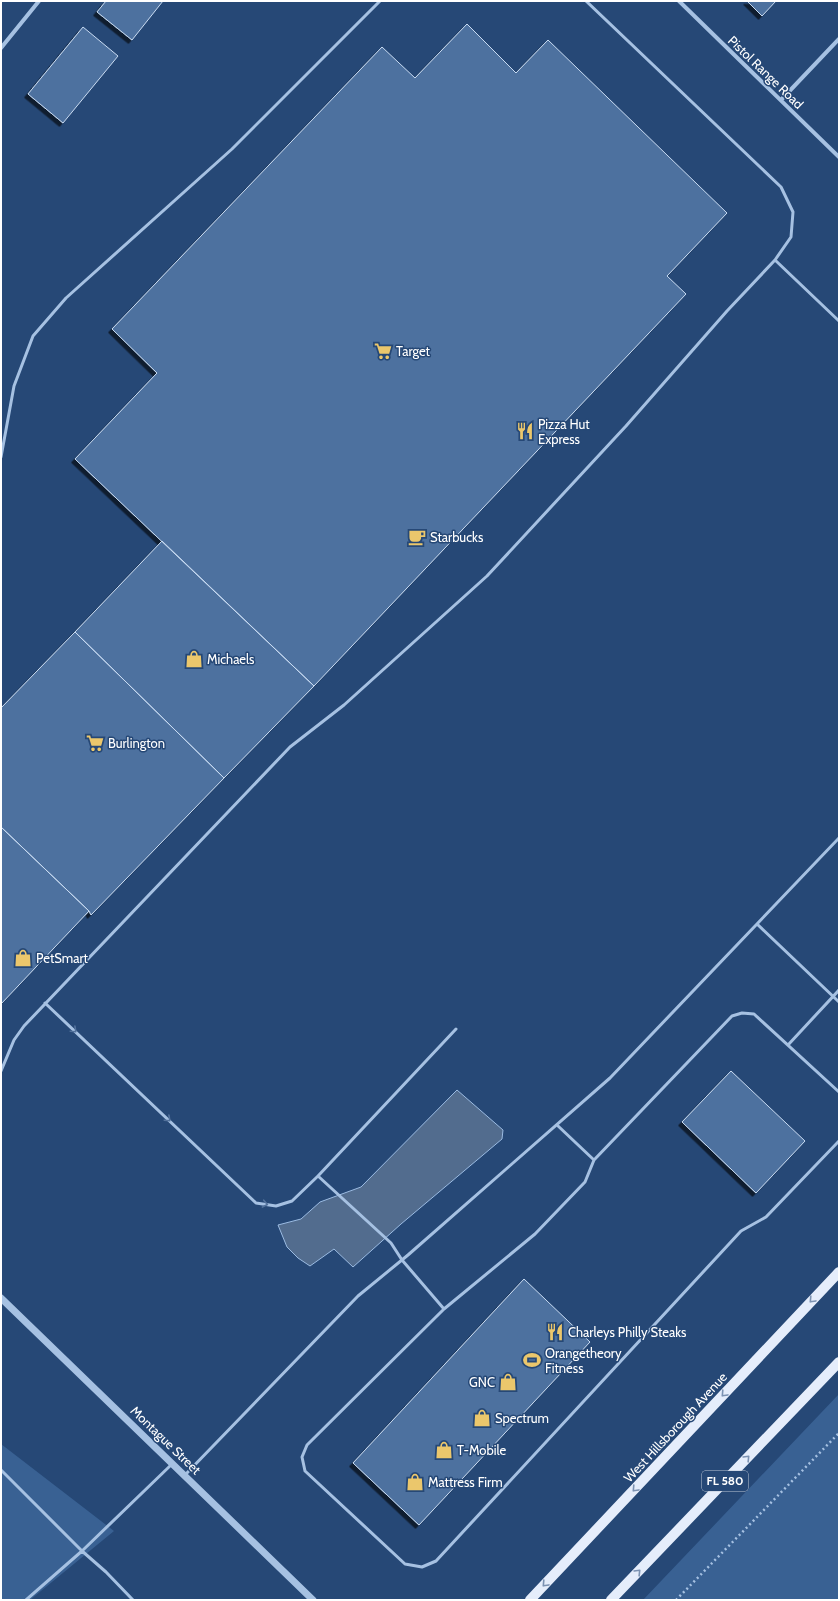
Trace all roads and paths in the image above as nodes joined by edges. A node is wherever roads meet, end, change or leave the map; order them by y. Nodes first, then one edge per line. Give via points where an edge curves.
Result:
1 (39, 1) edge
2 (380, 1) edge
3 (586, 1) edge
4 (679, 1) edge
5 (839, 39) edge
6 (1, 48) edge
7 (781, 100) junction
8 (839, 157) edge
9 (775, 260) junction
10 (839, 322) edge
11 (1, 457) edge
12 (839, 838) edge
13 (757, 924) junction
14 (839, 990) edge
15 (833, 996) junction
16 (839, 1002) edge
17 (45, 1003) junction
18 (456, 1029) dead end
19 (788, 1045) junction
20 (1, 1071) edge
21 (839, 1092) edge
22 (557, 1125) junction
23 (839, 1141) edge
24 (594, 1160) junction
25 (318, 1176) junction
26 (402, 1260) junction
27 (839, 1272) edge
28 (1, 1298) edge
29 (444, 1309) junction
30 (839, 1362) edge
31 (839, 1433) edge
32 (173, 1464) junction
33 (1, 1470) edge
34 (185, 1476) junction
35 (82, 1552) junction
36 (26, 1600) edge
37 (133, 1600) edge
38 (313, 1600) edge
39 (530, 1600) edge
40 (611, 1600) edge
41 (676, 1600) edge

1 - 6 street
2 - 11 lane via 232,149 66,298 33,336 14,386
3 - 9 lane via 781,187 792,212 791,237
4 - 7 street, Pistol Range Road
5 - 7 street
7 - 8 street, Pistol Range Road
9 - 10 lane
9 - 17 lane via 487,576 344,705 290,747
12 - 13 lane
13 - 15 lane
13 - 22 lane via 610,1078
14 - 15 lane
15 - 16 lane
15 - 19 lane
17 - 20 lane via 14,1040
17 -> 25 lane via 256,1203 276,1206 292,1201
18 - 25 lane
19 - 21 lane
19 - 24 lane via 754,1014 742,1013 732,1016
22 - 24 lane
22 - 26 lane
23 - 29 lane via 766,1217 741,1231 436,1560 422,1567 405,1564 394,1554 305,1471 302,1457 307,1445
24 - 29 lane via 585,1182 535,1234
25 - 26 lane via 391,1243
26 - 29 lane
26 - 34 lane via 358,1296
27 -> 39 main road, West Hillsborough Avenue
28 - 32 street, Montague Street
40 -> 30 main road, FL 580
31 - 41 path
32 - 34 street, Montague Street
32 - 35 lane
33 - 35 lane
34 - 38 street, Montague Street
35 - 36 lane
35 - 37 lane

